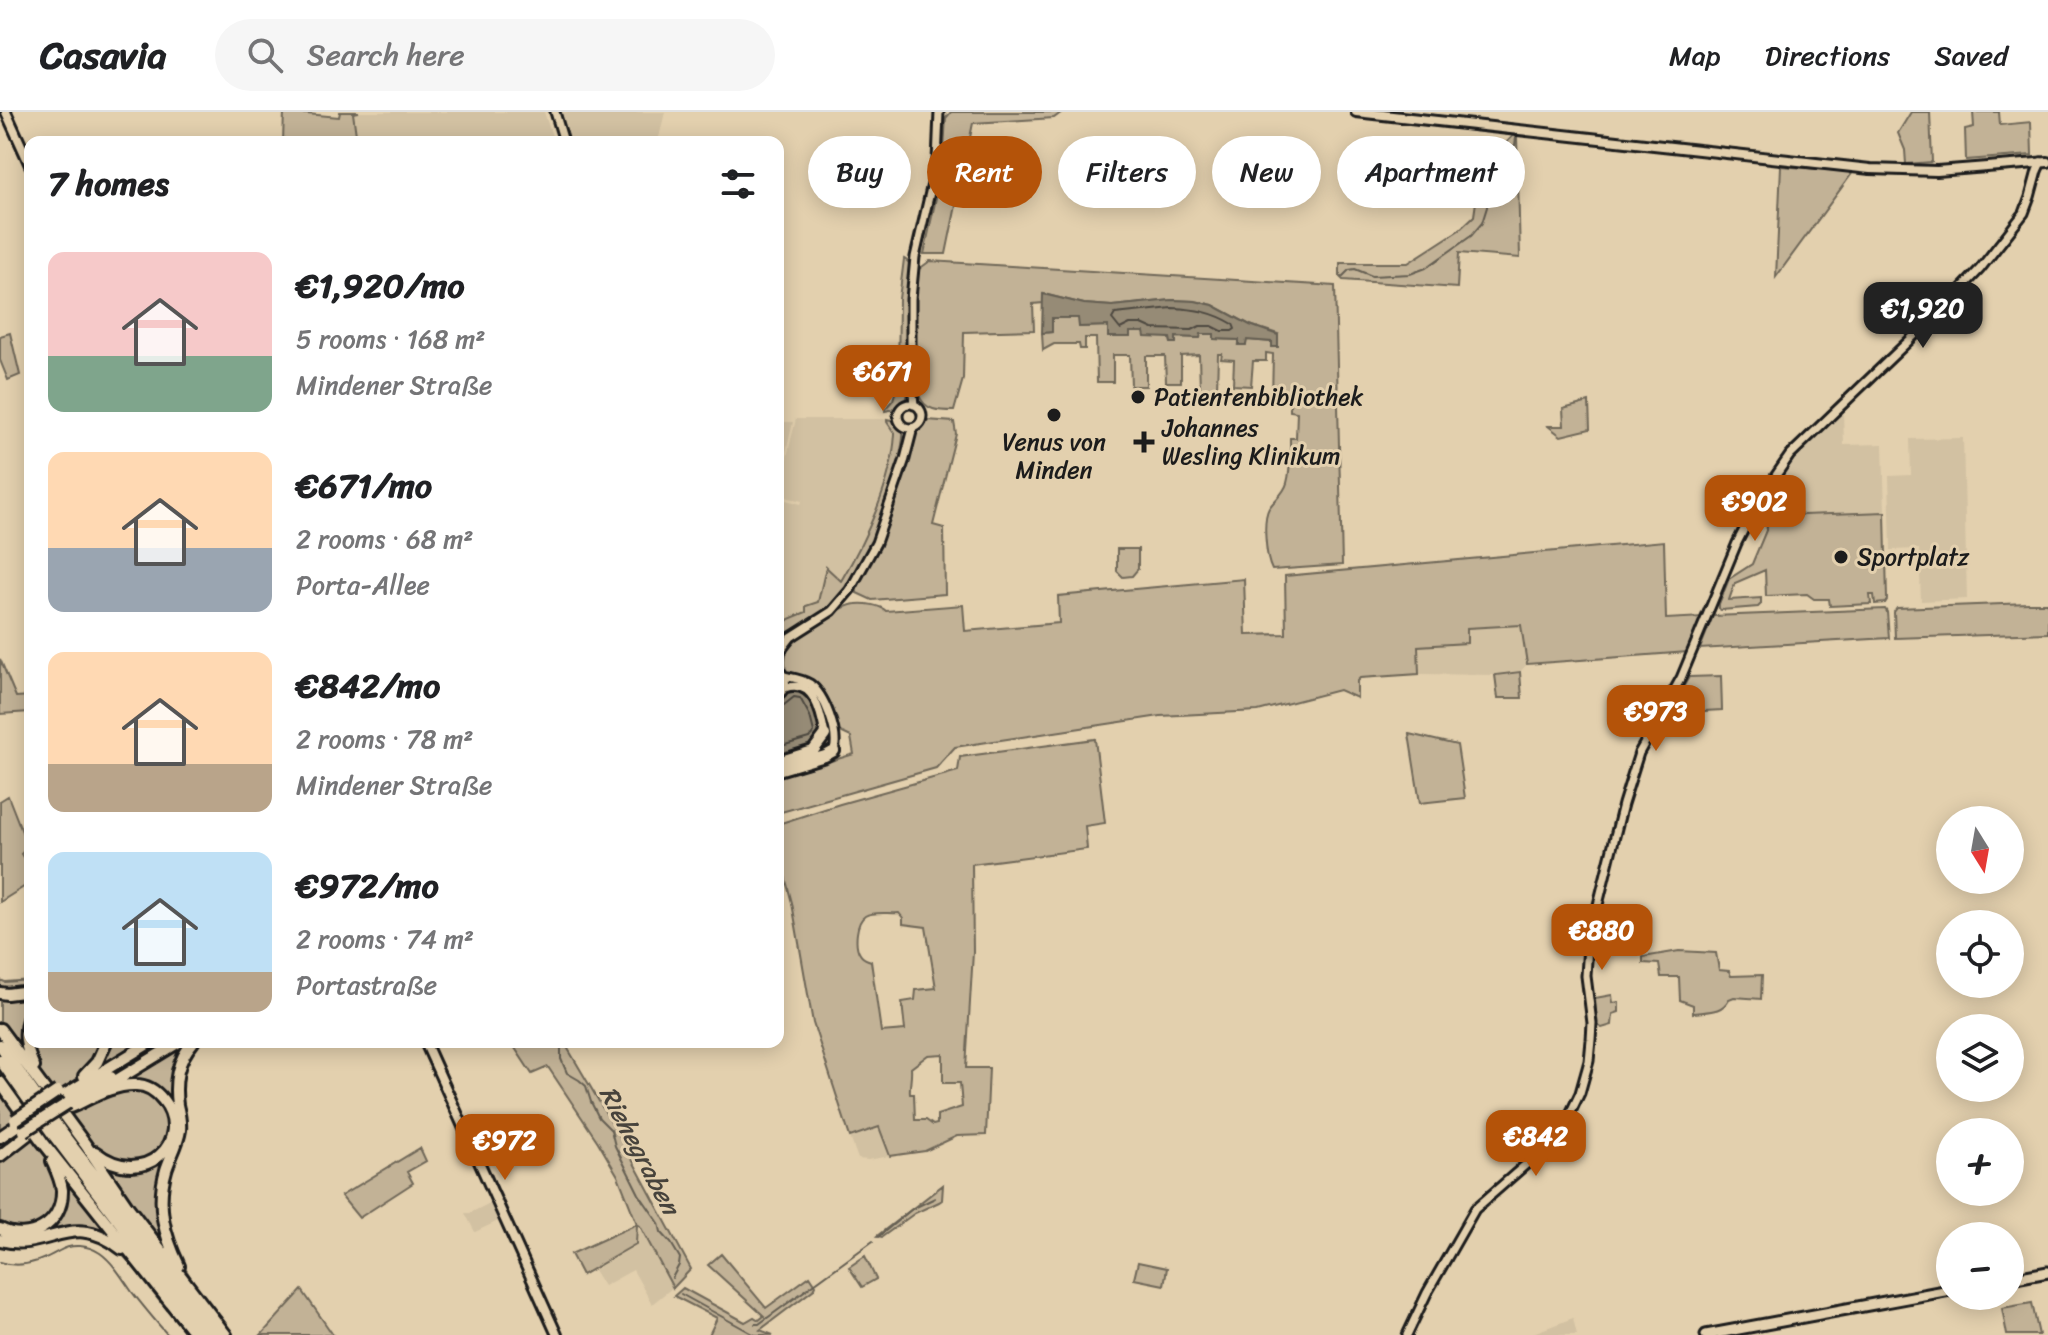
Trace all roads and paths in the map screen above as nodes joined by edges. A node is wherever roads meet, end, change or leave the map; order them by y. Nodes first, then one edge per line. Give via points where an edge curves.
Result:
1 (6, 112) edge
2 (555, 112) edge
3 (939, 112) edge
4 (1356, 112) edge
5 (562, 136) edge
6 (24, 152) edge
7 (2045, 162) edge
8 (911, 405) junction
9 (909, 427) junction
10 (784, 646) edge
11 (784, 673) edge
12 (784, 685) edge
13 (785, 688) joint
14 (825, 735) joint
15 (834, 751) joint
16 (784, 760) edge
17 (784, 768) edge
18 (24, 992) edge
19 (0, 993) edge
20 (0, 1029) edge
21 (0, 1045) edge
22 (27, 1048) edge
23 (103, 1048) edge
24 (129, 1048) edge
25 (142, 1048) edge
26 (157, 1048) edge
27 (167, 1048) edge
28 (188, 1048) edge
29 (428, 1048) edge
30 (0, 1060) edge
31 (84, 1076) junction
32 (41, 1083) junction
33 (0, 1084) edge
34 (64, 1100) junction
35 (21, 1127) junction
36 (0, 1128) edge
37 (0, 1137) edge
38 (42, 1141) junction
39 (85, 1144) junction
40 (0, 1147) edge
41 (0, 1155) edge
42 (0, 1229) edge
43 (0, 1240) edge
44 (142, 1266) junction
45 (2048, 1272) edge
46 (2024, 1276) edge
47 (191, 1289) junction
48 (1936, 1293) edge
49 (196, 1335) edge
50 (205, 1335) edge
51 (216, 1335) edge
52 (226, 1335) edge
53 (557, 1335) edge
54 (1407, 1335) edge
55 (1706, 1335) edge

1 - 6 main road
2 - 5 street
3 - 8 street via 937,162 915,257
4 - 7 main road via 1870,169
7 - 54 street via 2024,213 1980,269 1790,455 1759,500 1681,678 1639,753 1623,804 1588,945 1592,1023 1580,1093 1547,1146 1475,1209
8 - 9 street via 922,417
8 - 9 street via 898,414
9 - 10 street via 901,472 876,543 850,590 832,611
11 - 15 street via 803,680 824,701 836,739
12 - 13 street
13 - 14 street via 802,687 814,696
14 - 16 highway via 813,751
15 - 17 highway
18 - 19 highway
20 - 32 highway
21 - 51 highway
22 - 32 highway
23 - 31 highway
24 - 31 highway
25 - 34 highway
26 - 34 highway
27 - 34 highway
28 - 47 highway via 176,1072 180,1130 162,1187 162,1214 170,1246
29 - 53 main road
30 - 50 highway
31 - 34 highway
32 - 39 highway
33 - 38 highway
34 - 35 highway, bridge
34 - 39 highway via 134,1085 153,1090 169,1111 172,1125 166,1146 138,1167 115,1164
35 - 36 highway
35 - 37 highway
35 - 40 highway
35 - 41 highway
38 - 42 highway via 62,1189 57,1212 30,1234
38 - 44 highway
39 - 47 highway
43 - 44 highway via 28,1243 69,1231 88,1232 102,1235
44 - 49 highway
45 - 46 main road
47 - 52 highway
48 - 55 main road

